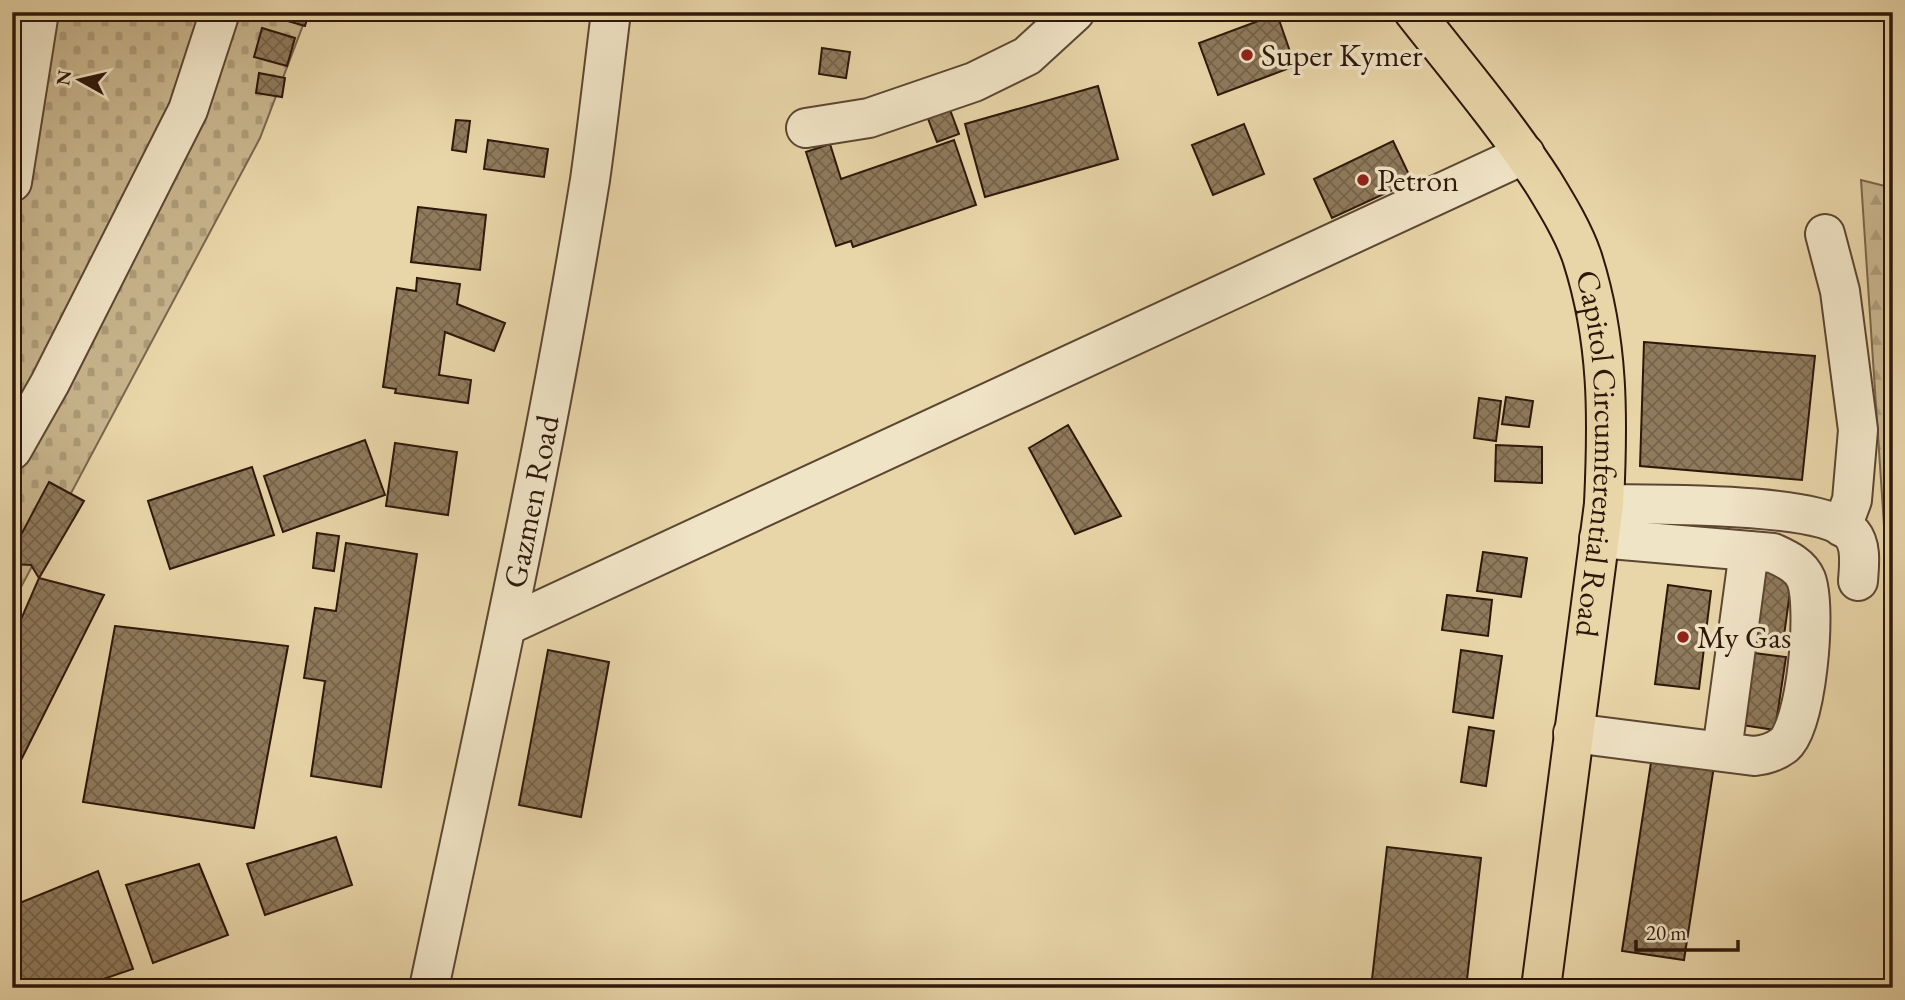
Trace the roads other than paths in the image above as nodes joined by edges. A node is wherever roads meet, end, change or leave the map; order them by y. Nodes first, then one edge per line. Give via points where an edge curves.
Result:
1 (39, 12) edge
2 (220, 12) edge
3 (611, 12) edge
4 (1075, 12) edge
5 (1414, 12) edge
6 (806, 128) dead end
7 (1525, 154) junction
8 (12, 182) edge
9 (1825, 234) dead end
10 (12, 450) edge
11 (1601, 521) junction
12 (1842, 527) junction
13 (1749, 551) junction
14 (1858, 581) dead end
15 (506, 626) junction
16 (1573, 733) junction
17 (1722, 751) junction
18 (429, 988) edge
19 (1541, 988) edge

1 - 8 street
2 - 10 street via 188,110
3 - 15 street, Gazmen Road via 590,177
4 - 6 street via 1027,56 974,82 869,118
5 - 7 main road, Capitol Circumferential Road
7 - 11 main road, Capitol Circumferential Road via 1558,205 1581,254 1597,314 1606,381
7 - 15 street
9 - 12 street via 1839,291 1857,430 1852,500
11 - 12 street via 1669,505 1802,513
11 - 13 street
11 - 16 main road, Capitol Circumferential Road
12 - 14 street via 1857,544
13 - 17 street
13 - 17 street via 1792,561 1806,577 1811,641 1797,723 1786,744 1767,755
15 - 18 street, Gazmen Road
16 - 17 street
16 - 19 main road, Capitol Circumferential Road

